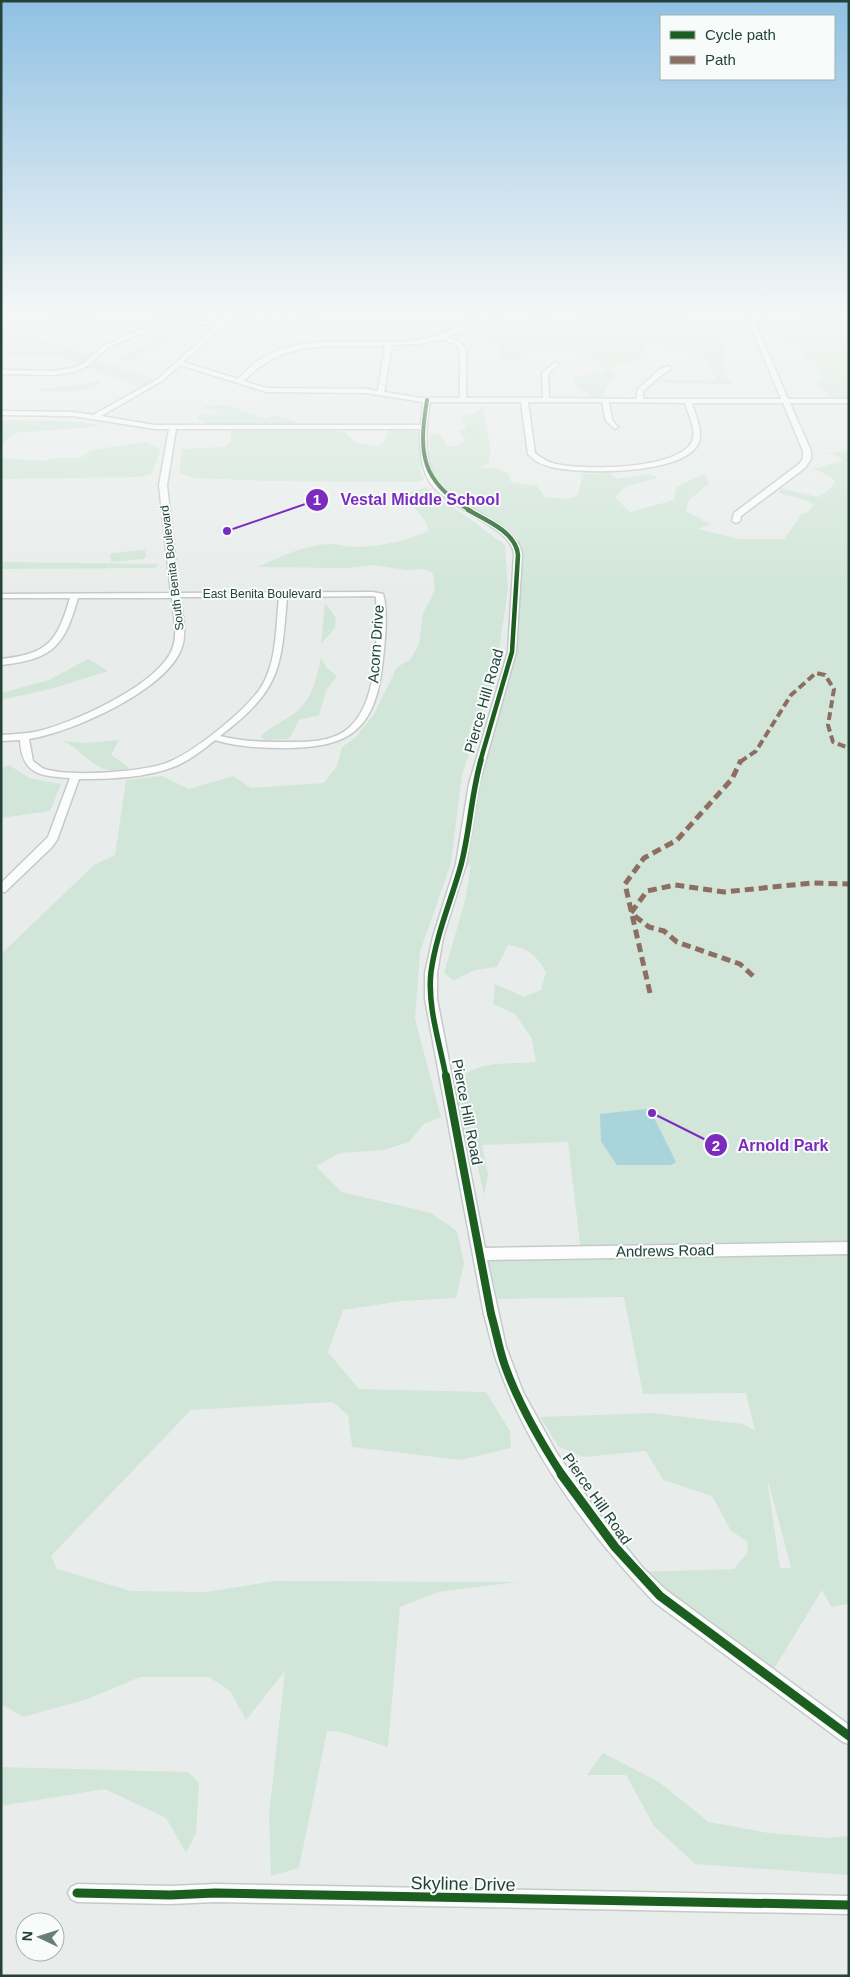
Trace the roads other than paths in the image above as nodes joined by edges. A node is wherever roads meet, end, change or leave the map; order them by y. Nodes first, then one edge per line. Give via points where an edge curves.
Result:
1 (118, 404) edge
2 (427, 404) edge
3 (524, 404) edge
4 (606, 404) edge
5 (689, 404) edge
6 (787, 404) edge
7 (1, 412) edge
8 (96, 417) junction
9 (173, 427) junction
10 (425, 427) junction
11 (615, 427) dead end
12 (736, 521) dead end
13 (175, 594) junction
14 (283, 594) junction
15 (374, 594) joint
16 (75, 595) junction
17 (1, 596) edge
18 (1, 662) edge
19 (24, 737) junction
20 (213, 737) junction
21 (1, 738) edge
22 (76, 775) junction
23 (1, 889) edge
24 (849, 1248) edge
25 (481, 1254) junction
26 (849, 1736) edge
27 (77, 1894) dead end
28 (849, 1905) edge

1 - 8 street
2 - 10 street, Pierce Hill Road
3 - 5 street via 532,454 543,462 569,468 637,468 682,456 695,444 697,435
4 - 11 street via 609,421
6 - 12 street via 807,450 807,459 737,514
7 - 8 street
8 - 9 street via 142,426
9 - 10 street
9 - 13 street, South Benita Boulevard via 163,485
10 - 25 street, Pierce Hill Road via 426,462 431,479 448,497 508,535 517,548 518,561 512,652 474,784 461,864 438,937 431,973 431,999
13 - 14 street, East Benita Boulevard
13 - 16 street, East Benita Boulevard
13 - 19 street, South Benita Boulevard via 180,638 174,656 164,669 134,692 108,706 66,725
14 - 15 street, East Benita Boulevard
14 - 20 street via 275,662 267,686 254,702
15 - 20 street, Acorn Drive via 380,596 377,674 370,702 362,719 353,728 333,740 306,745 243,744
16 - 17 street, East Benita Boulevard
16 - 18 street via 57,642 41,652
19 - 21 street, South Benita Boulevard
19 - 22 street via 29,763 35,768 51,774
20 - 22 street via 188,756 164,768 123,775
22 - 23 street via 53,838
24 - 25 street, Andrews Road
25 - 26 street, Pierce Hill Road via 504,1364 517,1396 549,1453 593,1520 635,1572 660,1596
27 - 28 street, Skyline Drive via 215,1893

